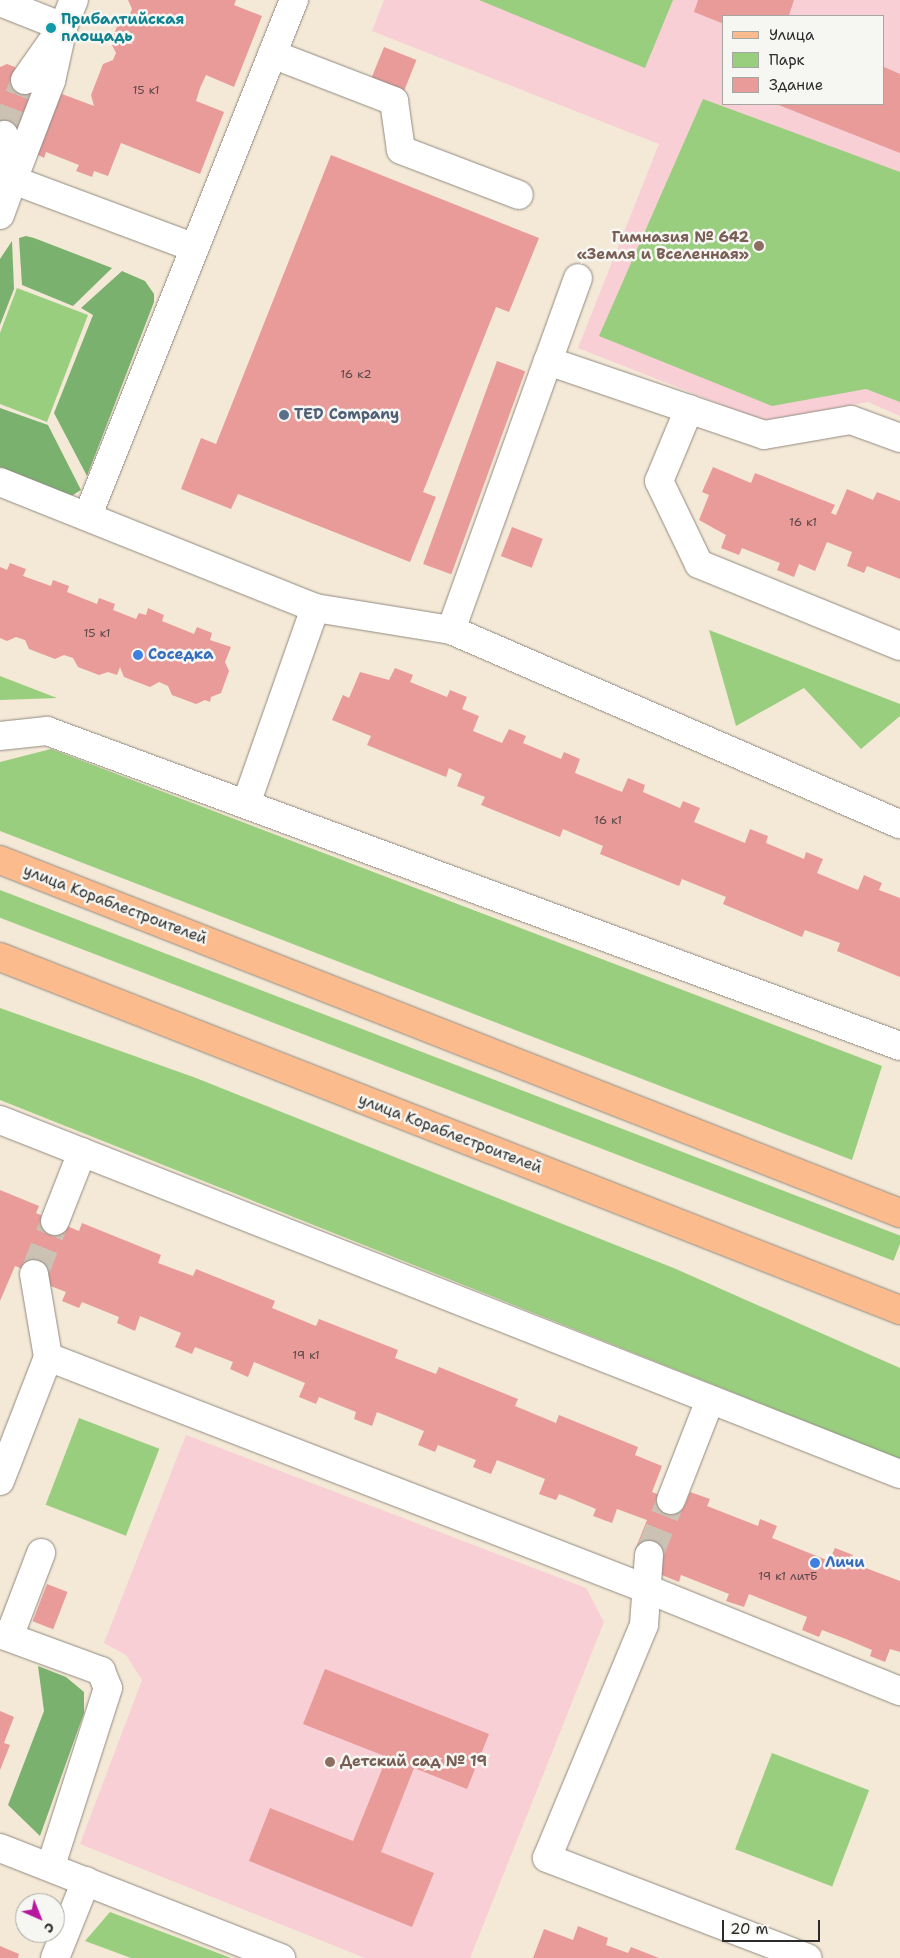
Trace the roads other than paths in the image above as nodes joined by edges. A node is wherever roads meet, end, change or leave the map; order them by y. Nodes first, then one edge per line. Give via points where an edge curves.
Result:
1 (74, 0) edge
2 (294, 0) edge
3 (0, 2) edge
4 (63, 27) junction
5 (272, 54) junction
6 (26, 80) tunnel mouth
7 (4, 135) dead end
8 (13, 180) junction
9 (519, 195) dead end
10 (0, 215) edge
11 (195, 248) junction
12 (578, 278) dead end
13 (548, 362) junction
14 (689, 409) junction
15 (900, 438) edge
16 (0, 482) edge
17 (88, 515) junction
18 (315, 608) junction
19 (450, 630) junction
20 (900, 646) edge
21 (0, 736) edge
22 (246, 804) junction
23 (900, 824) edge
24 (0, 860) edge
25 (0, 957) edge
26 (900, 1046) edge
27 (0, 1120) edge
28 (82, 1152) junction
29 (900, 1213) edge
30 (55, 1221) tunnel mouth
31 (34, 1274) tunnel mouth
32 (900, 1310) edge
33 (48, 1357) junction
34 (710, 1400) junction
35 (900, 1474) edge
36 (0, 1481) edge
37 (672, 1500) tunnel mouth
38 (41, 1553) dead end
39 (649, 1555) tunnel mouth
40 (647, 1589) junction
41 (5, 1635) edge
42 (900, 1691) edge
43 (0, 1848) edge
44 (52, 1866) junction
45 (86, 1881) junction
46 (55, 1958) edge
47 (281, 1958) edge
48 (807, 1958) edge

1 - 4 street
2 - 5 street
3 - 4 street
4 - 6 street
4 - 8 street via 52,81
5 - 9 street via 394,101 401,150
5 - 11 street
7 - 8 street
8 - 10 street
8 - 11 street
11 - 17 street
12 - 13 street
13 - 14 street
13 - 19 street
14 - 15 street via 764,435 851,420
14 - 20 street via 659,480 699,564
16 - 17 street
17 - 18 street
18 - 19 street
18 - 22 street
19 - 23 street
21 - 22 street via 47,731
22 - 26 street
24 - 29 main road, улица Кораблестроителей
25 - 32 main road, улица Кораблестроителей
27 - 28 street
28 - 30 street
28 - 34 street
31 - 33 street
33 - 36 street
33 - 40 street
34 - 35 street
34 - 37 street
38 - 41 street
39 - 40 street
40 - 42 street
40 - 48 street via 644,1625 547,1858
41 - 44 street via 100,1671 108,1688
43 - 44 street
44 - 45 street
45 - 46 street
45 - 47 street

